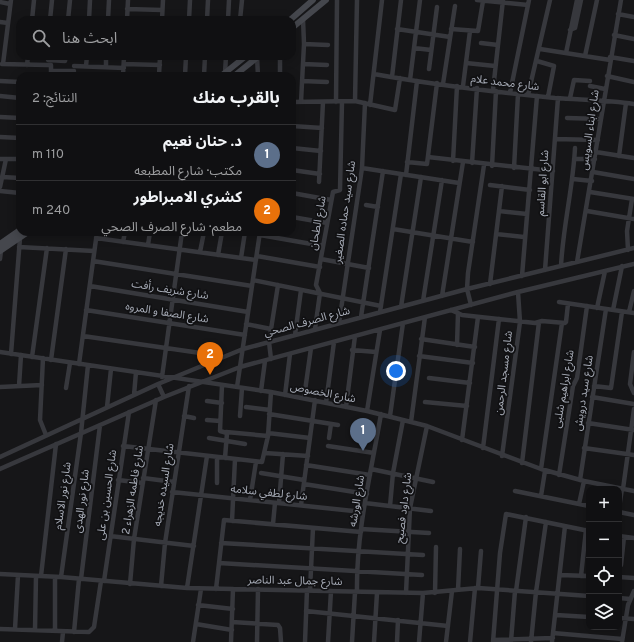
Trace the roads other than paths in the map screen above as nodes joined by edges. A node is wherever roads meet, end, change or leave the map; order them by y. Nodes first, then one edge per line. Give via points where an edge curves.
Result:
1 (34, 0) edge
2 (52, 0) edge
3 (70, 0) edge
4 (90, 0) edge
5 (109, 0) edge
6 (128, 0) edge
7 (163, 0) edge
8 (190, 0) edge
9 (208, 0) edge
10 (229, 0) edge
11 (242, 0) edge
12 (313, 0) edge
13 (326, 0) edge
14 (337, 0) edge
15 (357, 0) edge
16 (382, 0) edge
17 (401, 0) edge
18 (420, 0) edge
19 (480, 0) edge
20 (550, 0) edge
21 (577, 0) edge
22 (581, 0) edge
23 (597, 0) edge
24 (620, 0) edge
25 (503, 1) edge
26 (0, 2) edge
27 (10, 2) edge
28 (528, 3) edge
29 (455, 6) dead end
30 (437, 7) dead end
31 (127, 9) junction
32 (162, 10) junction
33 (298, 13) junction
34 (618, 14) junction
35 (32, 16) edge
36 (50, 16) edge
37 (68, 16) edge
38 (89, 16) edge
39 (108, 16) edge
40 (126, 16) edge
41 (162, 16) edge
42 (189, 16) edge
43 (207, 16) edge
44 (228, 16) edge
45 (240, 16) edge
46 (295, 16) edge
47 (634, 17) edge
48 (303, 19) junction
49 (0, 22) edge
50 (8, 23) junction
51 (296, 25) edge
52 (452, 29) junction
53 (398, 30) junction
54 (570, 30) junction
55 (470, 31) junction
56 (416, 32) junction
57 (434, 35) junction
58 (614, 35) junction
59 (450, 37) junction
60 (634, 39) edge
61 (0, 40) edge
62 (6, 41) junction
63 (481, 43) dead end
64 (304, 44) junction
65 (328, 45) dead end
66 (498, 45) junction
67 (414, 48) junction
68 (540, 49) junction
69 (431, 50) junction
70 (566, 53) junction
71 (585, 56) junction
72 (610, 58) junction
73 (28, 60) edge
74 (48, 60) edge
75 (65, 60) edge
76 (87, 60) edge
77 (106, 60) edge
78 (124, 60) edge
79 (160, 60) edge
80 (186, 60) edge
81 (205, 60) edge
82 (225, 60) edge
83 (237, 60) edge
84 (255, 60) edge
85 (258, 60) edge
86 (280, 60) edge
87 (536, 61) junction
88 (634, 62) edge
89 (466, 63) junction
90 (1, 64) edge
91 (303, 64) junction
92 (27, 65) junction
93 (160, 65) junction
94 (327, 65) dead end
95 (74, 66) dead end
96 (86, 66) junction
97 (124, 66) junction
98 (496, 66) junction
99 (106, 67) junction
100 (429, 69) dead end
101 (74, 71) dead end
102 (51, 72) edge
103 (62, 72) edge
104 (123, 72) edge
105 (159, 72) edge
106 (185, 72) edge
107 (204, 72) edge
108 (223, 72) edge
109 (225, 72) edge
110 (242, 72) edge
111 (258, 72) edge
112 (280, 72) edge
113 (374, 74) junction
114 (607, 76) junction
115 (392, 77) junction
116 (400, 78) junction
117 (410, 80) junction
118 (417, 80) junction
119 (0, 81) edge
120 (302, 81) junction
121 (16, 82) edge
122 (327, 82) dead end
123 (634, 82) edge
124 (437, 83) junction
125 (443, 84) junction
126 (460, 86) junction
127 (477, 88) junction
128 (605, 89) junction
129 (494, 91) junction
130 (510, 92) junction
131 (518, 94) junction
132 (528, 95) junction
133 (0, 96) edge
134 (537, 96) junction
135 (548, 97) junction
136 (16, 98) edge
137 (558, 98) junction
138 (570, 98) junction
139 (604, 100) junction
140 (355, 101) junction
141 (296, 102) edge
142 (300, 102) junction
143 (323, 102) junction
144 (336, 102) junction
145 (342, 102) junction
146 (365, 103) junction
147 (626, 103) junction
148 (370, 104) junction
149 (634, 104) edge
150 (0, 117) edge
151 (16, 118) edge
152 (567, 118) dead end
153 (601, 119) junction
154 (296, 126) edge
155 (322, 128) junction
156 (0, 137) edge
157 (16, 138) edge
158 (555, 139) junction
159 (598, 140) junction
160 (296, 148) edge
161 (575, 148) dead end
162 (321, 151) junction
163 (596, 152) junction
164 (618, 156) junction
165 (428, 157) junction
166 (634, 158) edge
167 (0, 159) edge
168 (6, 159) junction
169 (16, 159) edge
170 (574, 159) junction
171 (595, 159) junction
172 (453, 161) junction
173 (407, 162) junction
174 (463, 162) junction
175 (472, 163) junction
176 (484, 165) junction
177 (492, 166) junction
178 (362, 168) junction
179 (514, 168) junction
180 (532, 170) junction
181 (296, 171) edge
182 (383, 171) junction
183 (553, 171) junction
184 (593, 172) junction
185 (320, 174) junction
186 (403, 174) junction
187 (2, 177) junction
188 (421, 177) junction
189 (16, 178) edge
190 (573, 179) junction
191 (634, 179) edge
192 (442, 180) junction
193 (592, 181) junction
194 (320, 182) dead end
195 (459, 183) junction
196 (490, 185) dead end
197 (502, 186) junction
198 (0, 187) edge
199 (530, 190) junction
200 (0, 191) edge
201 (590, 192) junction
202 (16, 193) edge
203 (296, 195) edge
204 (633, 199) edge
205 (331, 200) junction
206 (366, 205) dead end
207 (378, 207) junction
208 (499, 211) junction
209 (587, 211) junction
210 (527, 214) junction
211 (296, 218) edge
212 (632, 219) edge
213 (327, 224) junction
214 (393, 229) junction
215 (16, 233) edge
216 (413, 233) junction
217 (496, 234) junction
218 (23, 236) edge
219 (124, 236) edge
220 (149, 236) edge
221 (182, 236) edge
222 (203, 236) edge
223 (221, 236) edge
224 (244, 236) edge
225 (260, 236) edge
226 (270, 236) edge
227 (433, 236) junction
228 (524, 237) junction
229 (20, 238) junction
230 (96, 238) joint
231 (451, 238) junction
232 (123, 242) junction
233 (473, 242) junction
234 (0, 244) edge
235 (148, 245) junction
236 (323, 246) junction
237 (19, 247) junction
238 (47, 248) junction
239 (634, 248) edge
240 (66, 249) junction
241 (180, 250) junction
242 (628, 250) junction
243 (0, 251) edge
244 (94, 251) junction
245 (200, 252) junction
246 (218, 255) junction
247 (241, 258) junction
248 (256, 258) junction
249 (0, 259) edge
250 (321, 259) junction
251 (93, 261) junction
252 (578, 262) junction
253 (348, 264) junction
254 (634, 264) edge
255 (561, 266) junction
256 (622, 266) junction
257 (320, 267) junction
258 (369, 268) junction
259 (545, 270) junction
260 (605, 271) junction
261 (177, 274) junction
262 (522, 276) junction
263 (253, 280) junction
264 (490, 284) junction
265 (278, 285) junction
266 (90, 286) junction
267 (252, 286) junction
268 (301, 290) junction
269 (467, 290) junction
270 (634, 291) edge
271 (518, 292) junction
272 (320, 293) junction
273 (442, 296) junction
274 (342, 298) junction
275 (173, 300) junction
276 (423, 301) junction
277 (364, 302) junction
278 (559, 302) dead end
279 (568, 304) junction
280 (471, 305) junction
281 (381, 306) junction
282 (587, 306) junction
283 (401, 307) junction
284 (598, 308) junction
285 (606, 309) junction
286 (86, 310) junction
287 (451, 310) junction
288 (613, 310) junction
289 (248, 312) junction
290 (380, 312) junction
291 (622, 312) junction
292 (458, 313) junction
293 (632, 313) edge
294 (362, 317) junction
295 (425, 317) junction
296 (478, 317) junction
297 (499, 319) junction
298 (520, 322) junction
299 (539, 322) junction
300 (170, 323) junction
301 (339, 323) junction
302 (562, 323) junction
303 (246, 324) junction
304 (403, 324) junction
305 (271, 329) junction
306 (315, 329) junction
307 (380, 330) junction
308 (245, 335) junction
309 (295, 335) junction
310 (83, 336) junction
311 (355, 336) junction
312 (421, 339) junction
313 (269, 342) junction
314 (334, 342) junction
315 (458, 345) junction
316 (475, 347) junction
317 (166, 348) junction
318 (311, 348) junction
319 (243, 349) junction
320 (352, 350) junction
321 (0, 352) edge
322 (376, 352) junction
323 (634, 352) edge
324 (11, 354) junction
325 (290, 354) junction
326 (21, 355) junction
327 (222, 356) junction
328 (419, 356) junction
329 (32, 357) junction
330 (43, 358) junction
331 (270, 359) junction
332 (51, 360) junction
333 (265, 361) junction
334 (70, 363) junction
335 (473, 363) junction
336 (79, 364) junction
337 (88, 365) junction
338 (240, 367) junction
339 (111, 369) junction
340 (136, 372) junction
341 (162, 377) junction
342 (171, 378) junction
343 (429, 378) dead end
344 (200, 382) junction
345 (470, 383) junction
346 (158, 384) junction
347 (42, 385) junction
348 (222, 385) junction
349 (19, 386) junction
350 (189, 386) junction
351 (594, 386) junction
352 (0, 387) edge
353 (239, 387) junction
354 (66, 388) dead end
355 (261, 391) junction
356 (271, 392) junction
357 (634, 393) edge
358 (134, 395) junction
359 (285, 395) junction
360 (164, 397) junction
361 (592, 397) junction
362 (304, 398) junction
363 (156, 400) junction
364 (315, 400) junction
365 (207, 401) dead end
366 (425, 402) dead end
367 (222, 403) junction
368 (326, 403) junction
369 (634, 404) edge
370 (467, 406) junction
371 (107, 407) junction
372 (246, 407) dead end
373 (346, 407) junction
374 (634, 409) edge
375 (367, 411) junction
376 (129, 412) junction
377 (270, 412) junction
378 (381, 414) junction
379 (184, 416) junction
380 (240, 416) dead end
381 (390, 416) junction
382 (83, 418) junction
383 (194, 418) dead end
384 (207, 420) dead end
385 (403, 420) junction
386 (220, 421) junction
387 (312, 421) junction
388 (411, 422) junction
389 (588, 423) junction
390 (331, 424) junction
391 (100, 425) junction
392 (338, 425) dead end
393 (427, 426) junction
394 (632, 429) edge
395 (226, 432) junction
396 (81, 433) junction
397 (268, 434) junction
398 (46, 435) junction
399 (209, 438) dead end
400 (310, 438) junction
401 (329, 438) dead end
402 (462, 440) junction
403 (226, 441) junction
404 (56, 444) junction
405 (245, 444) dead end
406 (123, 446) junction
407 (328, 446) dead end
408 (483, 448) junction
409 (584, 448) junction
410 (148, 449) junction
411 (178, 453) junction
412 (265, 453) junction
413 (374, 453) junction
414 (283, 454) junction
415 (628, 454) junction
416 (634, 455) edge
417 (206, 456) junction
418 (308, 456) junction
419 (502, 456) junction
420 (0, 457) edge
421 (217, 457) junction
422 (225, 458) junction
423 (235, 459) junction
424 (256, 462) junction
425 (522, 463) junction
426 (306, 465) junction
427 (0, 469) edge
428 (371, 469) junction
429 (543, 470) junction
430 (261, 473) dead end
431 (393, 473) junction
432 (370, 475) junction
433 (559, 475) junction
434 (281, 476) junction
435 (415, 478) junction
436 (118, 480) junction
437 (143, 481) junction
438 (582, 481) junction
439 (174, 482) junction
440 (304, 482) junction
441 (433, 482) dead end
442 (217, 483) dead end
443 (623, 489) junction
444 (515, 491) dead end
445 (634, 491) edge
446 (172, 492) junction
447 (366, 494) junction
448 (622, 494) edge
449 (202, 495) junction
450 (541, 496) junction
451 (233, 498) junction
452 (250, 500) junction
453 (277, 503) junction
454 (365, 503) junction
455 (579, 504) junction
456 (301, 505) junction
457 (586, 505) edge
458 (390, 506) junction
459 (410, 508) junction
460 (431, 511) dead end
461 (363, 512) junction
462 (622, 513) edge
463 (634, 515) edge
464 (526, 517) junction
465 (232, 521) junction
466 (546, 522) junction
467 (273, 524) junction
468 (565, 526) junction
469 (313, 528) junction
470 (586, 530) edge
471 (361, 531) junction
472 (408, 532) junction
473 (428, 534) dead end
474 (110, 536) junction
475 (622, 536) edge
476 (586, 537) edge
477 (634, 538) edge
478 (134, 539) junction
479 (165, 543) junction
480 (221, 543) junction
481 (194, 546) junction
482 (436, 547) dead end
483 (312, 549) junction
484 (460, 549) dead end
485 (358, 551) junction
486 (480, 551) dead end
487 (407, 554) junction
488 (423, 555) dead end
489 (219, 563) junction
490 (311, 567) junction
491 (357, 571) junction
492 (0, 574) edge
493 (407, 574) junction
494 (18, 575) junction
495 (422, 575) dead end
496 (560, 575) junction
497 (38, 576) junction
498 (580, 576) junction
499 (586, 576) edge
500 (55, 577) junction
501 (61, 577) junction
502 (622, 577) edge
503 (634, 578) edge
504 (80, 579) junction
505 (102, 581) junction
506 (130, 584) junction
507 (160, 586) junction
508 (187, 588) junction
509 (477, 588) junction
510 (201, 589) junction
511 (216, 589) junction
512 (234, 589) junction
513 (258, 589) junction
514 (498, 589) junction
515 (308, 590) junction
516 (458, 590) junction
517 (331, 591) junction
518 (452, 591) junction
519 (515, 591) junction
520 (634, 591) edge
521 (356, 592) junction
522 (536, 592) junction
523 (377, 593) junction
524 (406, 593) junction
525 (423, 593) junction
526 (435, 593) junction
527 (558, 594) junction
528 (586, 596) edge
529 (622, 598) edge
530 (630, 599) junction
531 (198, 605) junction
532 (232, 609) junction
533 (306, 611) junction
534 (330, 612) junction
535 (354, 615) junction
536 (556, 615) junction
537 (586, 617) edge
538 (375, 618) junction
539 (622, 618) edge
540 (626, 619) junction
541 (634, 619) edge
542 (398, 620) junction
543 (232, 622) junction
544 (257, 623) junction
545 (421, 623) junction
546 (196, 624) junction
547 (448, 626) junction
548 (0, 629) edge
549 (15, 630) junction
550 (34, 630) junction
551 (232, 630) junction
552 (55, 631) junction
553 (63, 632) junction
554 (74, 632) junction
555 (553, 638) edge
556 (532, 640) edge
557 (622, 640) edge
558 (493, 641) edge
559 (511, 641) edge
560 (62, 642) edge
561 (193, 642) edge
562 (231, 642) edge
563 (256, 642) edge
564 (281, 642) edge
565 (305, 642) edge
566 (328, 642) edge
567 (352, 642) edge
568 (374, 642) edge
569 (396, 642) edge
570 (419, 642) edge
571 (446, 642) edge
572 (470, 642) edge

1 - 35 street
2 - 36 street
3 - 37 street
4 - 38 street
5 - 39 street
6 - 31 street
7 - 32 street
8 - 42 street
9 - 43 street
10 - 44 street
11 - 45 street
12 - 33 main road
13 - 48 main road
14 - 144 street
15 - 140 street
16 - 113 street
17 - 53 street
18 - 56 street
19 - 25 street
19 - 55 street via 478,30
20 - 68 street
21 - 54 street
22 - 54 street via 575,28
23 - 71 street
24 - 34 street, شارع ابناء السويس
25 - 28 street
25 - 66 street
26 - 27 street
27 - 50 street
28 - 130 street
29 - 52 street
30 - 57 street
31 - 32 street
31 - 40 street
32 - 41 street
33 - 46 main road
33 - 48 main road
34 - 47 street
34 - 58 street, شارع ابناء السويس
48 - 51 main road
48 - 64 street
49 - 50 street
50 - 62 street
52 - 55 street
52 - 59 street
53 - 56 street
53 - 115 street
54 - 70 street
55 - 89 street
56 - 57 street
56 - 67 street
57 - 59 street
57 - 69 street
58 - 60 street
58 - 72 street, شارع ابناء السويس
59 - 125 street
61 - 62 street
62 - 90 street
63 - 66 street
64 - 65 street
64 - 91 street
66 - 98 street
67 - 69 street
67 - 117 street
68 - 70 street
68 - 87 street
69 - 100 street
70 - 71 street
71 - 72 street
72 - 88 street
72 - 114 street, شارع ابناء السويس
73 - 92 street
74 - 75 street
74 - 92 street
74 - 102 street
76 - 96 street
77 - 99 street
78 - 97 street
79 - 93 street
80 - 106 street
81 - 107 street
82 - 108 street
83 - 109 main road
84 - 110 main road
85 - 111 street
86 - 112 street
87 - 132 street
87 - 135 street via 554,66
89 - 98 street
89 - 126 street
90 - 92 street
91 - 94 street
91 - 120 street
93 - 97 street
93 - 105 street
95 - 96 street
96 - 99 street
97 - 99 street
97 - 104 street
98 - 129 street
101 - 103 street
113 - 115 street, شارع محمد علام
113 - 148 street
114 - 123 street
114 - 128 street, شارع ابناء السويس
115 - 116 street, شارع محمد علام
116 - 117 street, شارع محمد علام
116 - 148 street via 396,109
117 - 118 street, شارع محمد علام
118 - 124 street, شارع محمد علام
118 - 173 street
119 - 121 street
120 - 122 street
120 - 142 street
124 - 125 street, شارع محمد علام
124 - 165 street
125 - 126 street, شارع محمد علام
126 - 127 street, شارع محمد علام
126 - 172 street
127 - 129 street, شارع محمد علام
127 - 175 street
128 - 138 street via 574,80
128 - 139 street, شارع ابناء السويس
129 - 130 street, شارع محمد علام
129 - 177 street
130 - 131 street, شارع محمد علام
131 - 132 street, شارع محمد علام
131 - 179 street
132 - 134 street, شارع محمد علام
133 - 136 street
134 - 135 street, شارع محمد علام
134 - 180 street
135 - 137 street, شارع محمد علام
137 - 138 street, شارع محمد علام
137 - 158 street, شارع ابو القاسم
138 - 139 street, شارع محمد علام
139 - 147 street, شارع محمد علام
139 - 153 street, شارع ابناء السويس
140 - 145 street
140 - 146 street
141 - 142 street
142 - 143 street
143 - 144 street
143 - 155 street
144 - 145 street
145 - 205 street, شارع الطحان via 340,190 333,191
146 - 148 street
146 - 178 street, شارع سيد حماده الصغير
147 - 149 street, شارع محمد علام
147 - 164 street
150 - 151 street
152 - 153 street
153 - 159 street, شارع ابناء السويس
154 - 155 street
155 - 162 street
156 - 157 street
158 - 159 street
158 - 183 street, شارع ابو القاسم
159 - 163 street, شارع ابناء السويس
160 - 162 street
161 - 170 street
162 - 185 street
163 - 164 street
163 - 171 street, شارع ابناء السويس
164 - 166 street
165 - 172 street
165 - 173 street via 426,165
167 - 168 street
168 - 169 street
168 - 187 street
170 - 171 street
170 - 190 street
171 - 184 street, شارع ابناء السويس
172 - 174 street
173 - 186 street
174 - 175 street
174 - 195 street
175 - 176 street
176 - 177 street
176 - 233 street
177 - 179 street
178 - 182 street
178 - 253 street, شارع سيد حماده الصغير
179 - 180 street
180 - 183 street
180 - 199 street
181 - 185 street
182 - 186 street
182 - 207 street
183 - 259 street, شارع ابو القاسم
184 - 191 street
184 - 193 street, شارع ابناء السويس
185 - 194 street
186 - 188 street
186 - 214 street
187 - 189 street
187 - 198 street
188 - 192 street
188 - 216 street
190 - 193 street
190 - 255 street
192 - 195 street
192 - 227 street
193 - 201 street, شارع ابناء السويس
195 - 231 street
196 - 197 street
197 - 199 street
197 - 208 street
199 - 210 street
200 - 202 street
201 - 204 street
201 - 209 street, شارع ابناء السويس
203 - 205 street
204 - 212 street
205 - 213 street, شارع الطحان
206 - 207 street
207 - 258 street
208 - 210 street
208 - 217 street
209 - 212 street
209 - 252 street, شارع ابناء السويس
210 - 228 street
211 - 213 street
212 - 242 street via 626,236
213 - 236 street, شارع الطحان
214 - 216 street
214 - 281 street
215 - 234 main road
216 - 227 street
216 - 283 street
217 - 228 street
217 - 264 street
218 - 229 main road
219 - 232 street
220 - 235 street
221 - 241 street
222 - 245 street
223 - 246 street
224 - 247 street
225 - 248 street
226 - 236 street
227 - 231 street
227 - 276 street
228 - 262 street
229 - 237 street
229 - 243 main road
230 - 232 street
230 - 244 street
231 - 233 street
231 - 273 street
232 - 235 street
233 - 269 street
235 - 241 street
236 - 250 street, شارع الطحان
237 - 238 street
237 - 324 street
238 - 240 street
238 - 329 street
239 - 242 street, شارع الصرف الصحي
240 - 244 street
240 - 332 street
241 - 245 street
241 - 261 street
242 - 252 street, شارع الصرف الصحي
243 - 249 street
244 - 251 street
245 - 246 street
246 - 247 street
247 - 248 street
248 - 257 street
248 - 263 street
250 - 253 street
250 - 257 street, شارع الطحان
251 - 261 street
251 - 266 street
252 - 255 street, شارع الصرف الصحي
253 - 258 street
253 - 274 street, شارع سيد حماده الصغير
254 - 256 street
255 - 259 street, شارع الصرف الصحي
256 - 260 street
256 - 288 street
257 - 272 street, شارع الطحان via 316,285
258 - 277 street
259 - 262 street, شارع الصرف الصحي
260 - 271 street
260 - 284 street
261 - 267 street
261 - 275 street
262 - 264 street, شارع الصرف الصحي
263 - 265 street
263 - 267 street
264 - 269 street, شارع الصرف الصحي
265 - 268 street
265 - 305 street
266 - 275 street, شارع شريف رأفت
266 - 286 street
267 - 289 street
268 - 272 street
268 - 309 street
269 - 273 street, شارع الصرف الصحي
269 - 280 street
270 - 293 street
271 - 280 street
271 - 298 street, شارع مسجد الرحمن
272 - 274 street
272 - 306 street, شارع الطحان
273 - 276 street, شارع الصرف الصحي
274 - 277 street
274 - 301 street, شارع سيد حماده الصغير
275 - 289 street, شارع شريف رأفت
275 - 300 street
276 - 283 street, شارع الصرف الصحي
277 - 281 street
277 - 294 street
278 - 279 street
279 - 282 street
279 - 302 street via 566,322
280 - 287 street
281 - 290 street
282 - 284 street
282 - 433 street, شارع ابراهيم شلبى
283 - 290 street, شارع الصرف الصحي
284 - 285 street
285 - 288 street
285 - 351 street, شارع سيد درويش
286 - 300 street, شارع الصفا و المروه
286 - 310 street
287 - 292 street
287 - 295 street
288 - 291 street
289 - 303 street
290 - 294 street, شارع الصرف الصحي
291 - 293 street
291 - 351 street via 611,388
292 - 296 street
292 - 315 street
294 - 301 street, شارع الصرف الصحي
295 - 304 street
295 - 312 street
296 - 297 street
296 - 316 street
297 - 298 street
297 - 408 street
298 - 299 street
298 - 419 street, شارع مسجد الرحمن
299 - 302 street
299 - 425 street
300 - 308 street, شارع الصفا و المروه
300 - 317 street
301 - 306 street, شارع الصرف الصحي
302 - 429 street
303 - 305 street
303 - 308 street
304 - 307 street
304 - 381 street
305 - 313 street
306 - 309 street, شارع الصرف الصحي
307 - 311 street
307 - 322 street
308 - 319 street
309 - 313 street, شارع الصرف الصحي
310 - 317 street
310 - 336 street
311 - 314 street
311 - 320 street
312 - 315 street
312 - 328 street
313 - 319 street, شارع الصرف الصحي
313 - 331 street
314 - 318 street
314 - 368 street
315 - 316 street
316 - 335 street
317 - 327 street
317 - 341 street
318 - 325 street
318 - 362 street
319 - 327 street, شارع الصرف الصحي
319 - 338 street
320 - 322 street
320 - 373 street
321 - 324 street, شارع الخصوص
322 - 375 street
323 - 357 street via 630,384
324 - 326 street, شارع الخصوص
325 - 331 street
325 - 359 street
326 - 329 street, شارع الخصوص
326 - 349 street
327 - 342 street, شارع الصرف الصحي
328 - 335 street
328 - 388 street
329 - 330 street, شارع الخصوص
330 - 332 street, شارع الخصوص
330 - 347 street
331 - 333 street
332 - 334 street, شارع الخصوص
333 - 338 street
333 - 355 street
334 - 336 street, شارع الخصوص
334 - 354 street
335 - 345 street
336 - 337 street, شارع الخصوص
337 - 339 street, شارع الخصوص
337 - 382 street, شارع نور الاسلام
338 - 344 street
338 - 353 street
339 - 340 street, شارع الخصوص
339 - 371 street
340 - 341 street, شارع الخصوص
340 - 358 street
341 - 342 street, شارع الخصوص
342 - 344 street, شارع الخصوص
342 - 346 street, شارع الصرف الصحي
343 - 345 street
344 - 348 street, شارع الخصوص
344 - 350 street
345 - 370 street
346 - 358 street, شارع الصرف الصحي
346 - 360 street
347 - 349 street
347 - 398 street via 40,422
348 - 353 street, شارع الخصوص
348 - 367 street
349 - 352 street
350 - 360 street
350 - 379 street, شارع السيده خديجه
351 - 361 street, شارع سيد درويش
353 - 355 street, شارع الخصوص
353 - 380 street
355 - 356 street, شارع الخصوص
356 - 359 street, شارع الخصوص
356 - 377 street
358 - 371 street, شارع الصرف الصحي
359 - 362 street, شارع الخصوص
360 - 363 street
361 - 369 street
361 - 389 street, شارع سيد درويش
362 - 364 street, شارع الخصوص
363 - 376 street
363 - 410 street, شارع فاطمه الزهراء 2
364 - 368 street, شارع الخصوص
364 - 387 street
365 - 367 street
366 - 370 street
367 - 386 street
368 - 373 street, شارع الخصوص
370 - 402 street
371 - 382 street, شارع الصرف الصحي
372 - 377 street
373 - 375 street, شارع الخصوص
374 - 394 street
375 - 378 street, شارع الخصوص
376 - 391 street
376 - 406 street, شارع الحسين بن على
377 - 387 street
377 - 397 street
378 - 381 street, شارع الخصوص
378 - 413 street, شارع الورشه
379 - 383 street
379 - 411 street, شارع السيده خديجه
381 - 385 street, شارع الخصوص
382 - 396 street, شارع نور الاسلام
382 - 398 street, شارع الصرف الصحي
384 - 386 street
385 - 388 street, شارع الخصوص
385 - 431 street
386 - 395 street via 220,432
387 - 390 street
387 - 400 street
388 - 393 street, شارع الخصوص
389 - 394 street
389 - 409 street, شارع سيد درويش
390 - 392 street
390 - 401 street
391 - 396 street
391 - 504 street, شارع نور الهدى
393 - 402 street, شارع الخصوص
393 - 435 street, شارع داود فصيح
394 - 415 street
395 - 397 street
395 - 403 street
396 - 404 street
396 - 501 street, شارع نور الاسلام
397 - 400 street
397 - 412 street
398 - 420 street, شارع الصرف الصحي
399 - 403 street
400 - 418 street
402 - 408 street, شارع الخصوص
403 - 405 street
403 - 422 street
404 - 427 street
404 - 497 street
406 - 410 street
406 - 436 street, شارع الحسين بن على
407 - 413 street
408 - 419 street, شارع الخصوص
409 - 415 street
409 - 438 street, شارع سيد درويش
410 - 411 street
410 - 437 street, شارع فاطمه الزهراء 2
411 - 417 street
411 - 439 street, شارع السيده خديجه
412 - 414 street
412 - 424 street via 264,460
413 - 428 street, شارع الورشه
414 - 418 street
414 - 434 street
415 - 416 street
415 - 443 street
417 - 421 street
417 - 449 street
418 - 426 street
419 - 425 street, شارع الخصوص
421 - 422 street
421 - 442 street
422 - 423 street
423 - 424 street
423 - 451 street
424 - 452 street
425 - 429 street, شارع الخصوص
426 - 432 street
426 - 440 street
428 - 431 street
428 - 432 street, شارع الورشه
429 - 433 street, شارع الخصوص
429 - 450 street
430 - 434 street
431 - 435 street
431 - 458 street
432 - 447 street, شارع الورشه
433 - 438 street, شارع الخصوص
434 - 440 street
434 - 453 street
435 - 441 street
435 - 459 street, شارع داود فصيح
436 - 437 street
436 - 474 street, شارع الحسين بن على
437 - 439 street
437 - 478 street, شارع فاطمه الزهراء 2
438 - 443 street, شارع الخصوص
438 - 455 street, شارع سيد درويش
439 - 446 street, شارع السيده خديجه
440 - 447 street
440 - 456 street
443 - 445 street, شارع الخصوص
443 - 448 street
444 - 450 street
446 - 449 street, شارع لطفي سلامه
446 - 479 street, شارع السيده خديجه
447 - 454 street, شارع الورشه
449 - 451 street, شارع لطفي سلامه
449 - 481 street
450 - 455 street
451 - 452 street, شارع لطفي سلامه
451 - 465 street
452 - 453 street, شارع لطفي سلامه
453 - 456 street, شارع لطفي سلامه
453 - 467 street
454 - 458 street
454 - 461 street, شارع الورشه
455 - 457 street
456 - 461 street, شارع لطفي سلامه
458 - 459 street
459 - 460 street
459 - 472 street, شارع داود فصيح
461 - 471 street, شارع الورشه
462 - 463 street
464 - 466 street
464 - 514 street via 507,513 505,515
464 - 519 street
465 - 467 street
465 - 480 street via 223,521
466 - 468 street
466 - 522 street
467 - 469 street
468 - 470 street
468 - 496 street
469 - 471 street
469 - 483 street
471 - 472 street
471 - 485 street, شارع الورشه
472 - 473 street
472 - 487 street, شارع داود فصيح
474 - 478 street
474 - 505 street, شارع الحسين بن على
475 - 477 street
476 - 498 street
478 - 479 street
478 - 506 street, شارع فاطمه الزهراء 2
479 - 481 street
479 - 507 street, شارع السيده خديجه
480 - 483 street
480 - 489 street
481 - 508 street
482 - 526 street
483 - 485 street
483 - 490 street
484 - 516 street
485 - 487 street
485 - 491 street, شارع الورشه
486 - 509 street
487 - 488 street
487 - 493 street, شارع داود فصيح
489 - 490 street
489 - 511 street
490 - 491 street
490 - 515 street
491 - 493 street
491 - 521 street, شارع الورشه
492 - 494 street, شارع جمال عبد الناصر
493 - 495 street
493 - 524 street, شارع داود فصيح
494 - 497 street, شارع جمال عبد الناصر
494 - 549 street
496 - 498 street
496 - 527 street
497 - 500 street, شارع جمال عبد الناصر
497 - 550 street
498 - 499 street
500 - 501 street, شارع جمال عبد الناصر
500 - 552 street
501 - 504 street, شارع جمال عبد الناصر
502 - 503 street
504 - 505 street, شارع جمال عبد الناصر
504 - 554 street, شارع نور الهدى
505 - 506 street, شارع جمال عبد الناصر
505 - 554 street, شارع الحسين بن على via 94,627 86,633
506 - 507 street, شارع جمال عبد الناصر
507 - 508 street, شارع جمال عبد الناصر
508 - 510 street, شارع جمال عبد الناصر
509 - 514 street, شارع جمال عبد الناصر
509 - 516 street, شارع جمال عبد الناصر
509 - 572 street
510 - 511 street, شارع جمال عبد الناصر
510 - 531 street
511 - 512 street, شارع جمال عبد الناصر
512 - 513 street, شارع جمال عبد الناصر
512 - 532 street
513 - 515 street, شارع جمال عبد الناصر
513 - 544 street
514 - 519 street, شارع جمال عبد الناصر
514 - 558 street
515 - 517 street, شارع جمال عبد الناصر
515 - 533 street
516 - 518 street, شارع جمال عبد الناصر
517 - 521 street, شارع جمال عبد الناصر
517 - 534 street
518 - 526 street, شارع جمال عبد الناصر
518 - 547 street
519 - 522 street, شارع جمال عبد الناصر
519 - 559 street
520 - 530 street
521 - 523 street, شارع جمال عبد الناصر
521 - 535 street, شارع الورشه
522 - 527 street, شارع جمال عبد الناصر
522 - 556 street
523 - 524 street, شارع جمال عبد الناصر
523 - 538 street
524 - 525 street, شارع جمال عبد الناصر
525 - 526 street, شارع جمال عبد الناصر
525 - 545 street
527 - 528 street, شارع جمال عبد الناصر
527 - 536 street
529 - 530 street
530 - 540 street
531 - 532 street
531 - 546 street
532 - 543 street
533 - 534 street
533 - 565 street
534 - 535 street
534 - 566 street
535 - 538 street
535 - 567 street, شارع الورشه
536 - 537 street
536 - 555 street
538 - 542 street
538 - 568 street
539 - 540 street
540 - 541 street
540 - 557 street
542 - 545 street
542 - 569 street
543 - 544 street
543 - 551 street
544 - 563 street
544 - 564 street via 278,625
545 - 547 street
545 - 570 street
546 - 551 street
546 - 561 street
547 - 571 street
548 - 549 street
549 - 550 street
550 - 552 street
551 - 562 street
552 - 553 street
553 - 554 street
553 - 560 street
555 - 556 street
555 - 557 street
556 - 559 street
558 - 559 street

